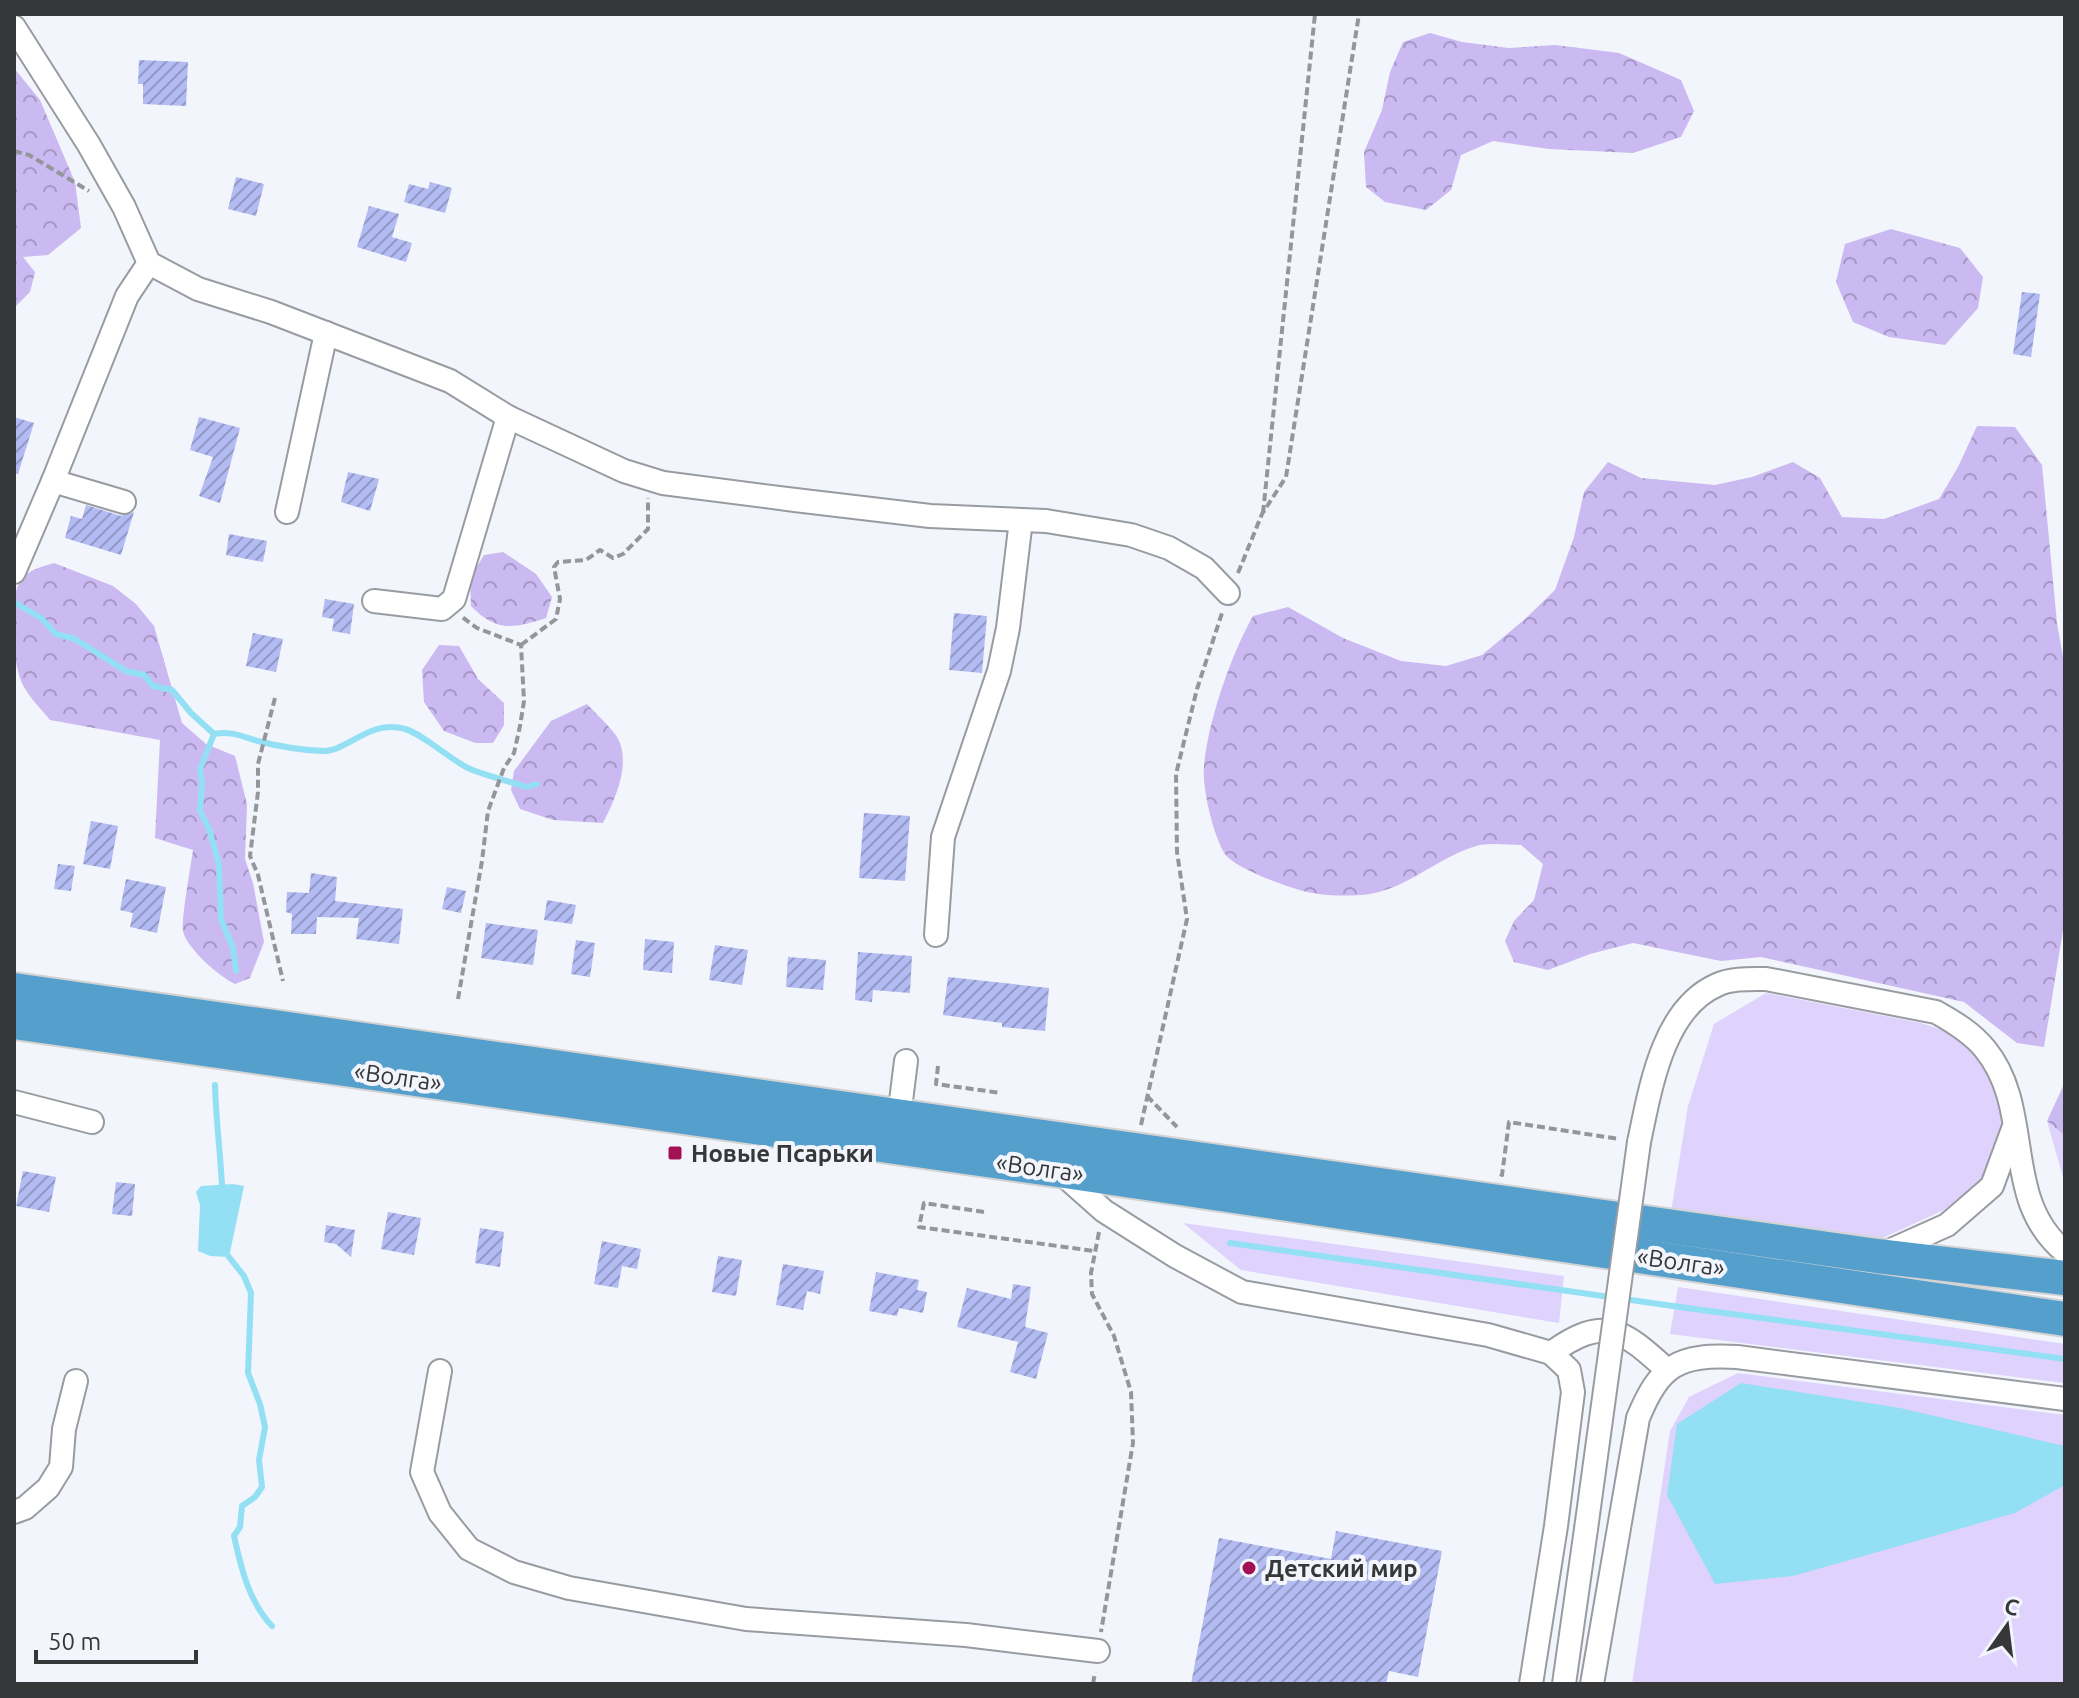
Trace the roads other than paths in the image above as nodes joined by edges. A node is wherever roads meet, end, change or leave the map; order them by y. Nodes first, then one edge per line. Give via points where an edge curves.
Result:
1 (14, 27) edge
2 (149, 263) junction
3 (326, 333) junction
4 (508, 417) junction
5 (53, 481) junction
6 (124, 502) dead end
7 (287, 512) dead end
8 (1021, 520) junction
9 (14, 572) edge
10 (1228, 593) road end
11 (374, 601) dead end
12 (936, 935) dead end
13 (14, 990) edge
14 (14, 1022) edge
15 (906, 1061) dead end
16 (14, 1102) edge
17 (899, 1117) junction
18 (92, 1122) dead end
19 (2015, 1124) junction
20 (1058, 1170) junction
21 (2065, 1252) edge
22 (1877, 1256) junction
23 (2065, 1278) edge
24 (2065, 1319) edge
25 (1551, 1353) junction
26 (1666, 1369) junction
27 (440, 1371) dead end
28 (76, 1381) dead end
29 (2065, 1399) edge
30 (14, 1512) edge
31 (1098, 1651) road end
32 (1531, 1684) edge
33 (1564, 1684) edge
34 (1592, 1684) edge

1 - 2 street via 89,145
2 - 3 street via 198,289
2 - 5 street via 127,296
3 - 4 street via 450,381
3 - 7 street
4 - 8 street via 584,454 663,483 930,516
4 - 11 street via 454,599 442,609
5 - 6 street
5 - 9 street
8 - 10 street via 1131,535 1169,548 1204,568
8 - 12 street via 999,671 943,837
13 - 17 highway, «Волга»
14 - 20 highway, «Волга»
15 - 17 street
16 - 18 street
17 - 22 highway, «Волга»
19 - 21 street via 2025,1193 2048,1238
19 - 22 street via 1992,1186 1947,1225
19 - 33 street, bridge via 2008,1092 1985,1048 1936,1012 1766,979 1717,985 1690,1004 1654,1071 1634,1141
20 - 24 highway, «Волга»
20 - 25 street via 1104,1211 1242,1292 1488,1335
22 - 23 highway, «Волга»
25 - 26 street via 1574,1336 1613,1331 1630,1337
25 - 32 street via 1569,1370 1573,1392
26 - 29 street via 1705,1358 1737,1357
26 - 34 street via 1638,1418
27 - 31 street via 422,1472 440,1513 469,1549 514,1572 569,1588 746,1619
28 - 30 street via 61,1467 48,1488

